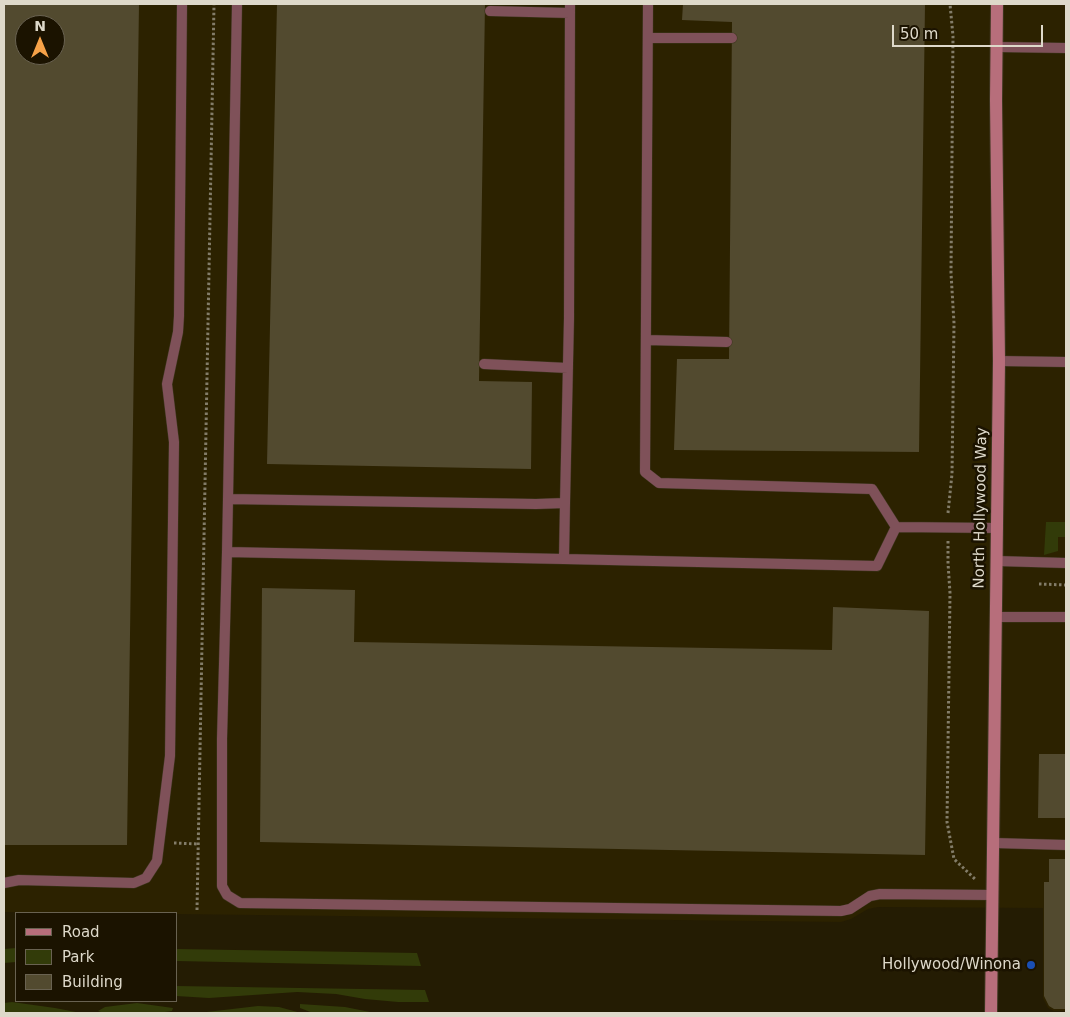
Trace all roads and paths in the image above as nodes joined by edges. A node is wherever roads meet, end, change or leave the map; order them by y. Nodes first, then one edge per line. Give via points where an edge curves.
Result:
1 (182, 4) edge
2 (214, 4) edge
3 (237, 4) edge
4 (648, 4) edge
5 (950, 4) edge
6 (997, 4) edge
7 (570, 8) edge
8 (490, 11) dead end
9 (648, 38) junction
10 (732, 38) dead end
11 (997, 47) junction
12 (1066, 48) edge
13 (646, 340) junction
14 (727, 342) dead end
15 (999, 361) junction
16 (1066, 362) edge
17 (484, 364) dead end
18 (568, 368) junction
19 (228, 499) junction
20 (565, 503) junction
21 (896, 527) junction
22 (948, 528) junction
23 (998, 528) junction
24 (227, 552) junction
25 (564, 559) junction
26 (997, 561) junction
27 (1066, 563) edge
28 (1039, 584) dead end
29 (1066, 585) edge
30 (996, 617) junction
31 (1066, 617) edge
32 (159, 843) junction
33 (994, 843) junction
34 (198, 844) junction
35 (1066, 845) edge
36 (4, 883) edge
37 (993, 895) junction
38 (197, 910) dead end
39 (990, 1013) edge

1 - 32 lane via 179,316 167,384 174,442 170,756
2 - 34 path
3 - 19 lane
4 - 9 lane
5 - 22 path via 953,36 951,273 954,323
6 - 11 main road, North Hollywood Way
7 - 8 lane
7 - 18 lane
9 - 10 lane
9 - 13 lane
11 - 12 lane
11 - 15 main road, North Hollywood Way
13 - 14 lane
13 - 21 lane via 645,472 658,482 872,488
15 - 16 lane
15 - 23 main road, North Hollywood Way
17 - 18 lane
18 - 20 lane
19 - 20 lane
19 - 24 lane
20 - 25 lane
21 - 22 lane
21 - 25 lane via 877,566
22 - 23 lane
22 - 37 path via 947,822 954,859
23 - 26 main road, North Hollywood Way
24 - 25 lane
24 - 37 lane via 222,886 227,895 240,903 841,911 880,894
26 - 27 lane
26 - 30 main road, North Hollywood Way
28 - 29 path
30 - 31 lane
30 - 33 main road, North Hollywood Way
32 - 34 path
32 - 36 lane via 155,866 146,878 134,883 19,880
33 - 35 lane
33 - 37 main road, North Hollywood Way
34 - 38 path
37 - 39 main road, North Hollywood Way

